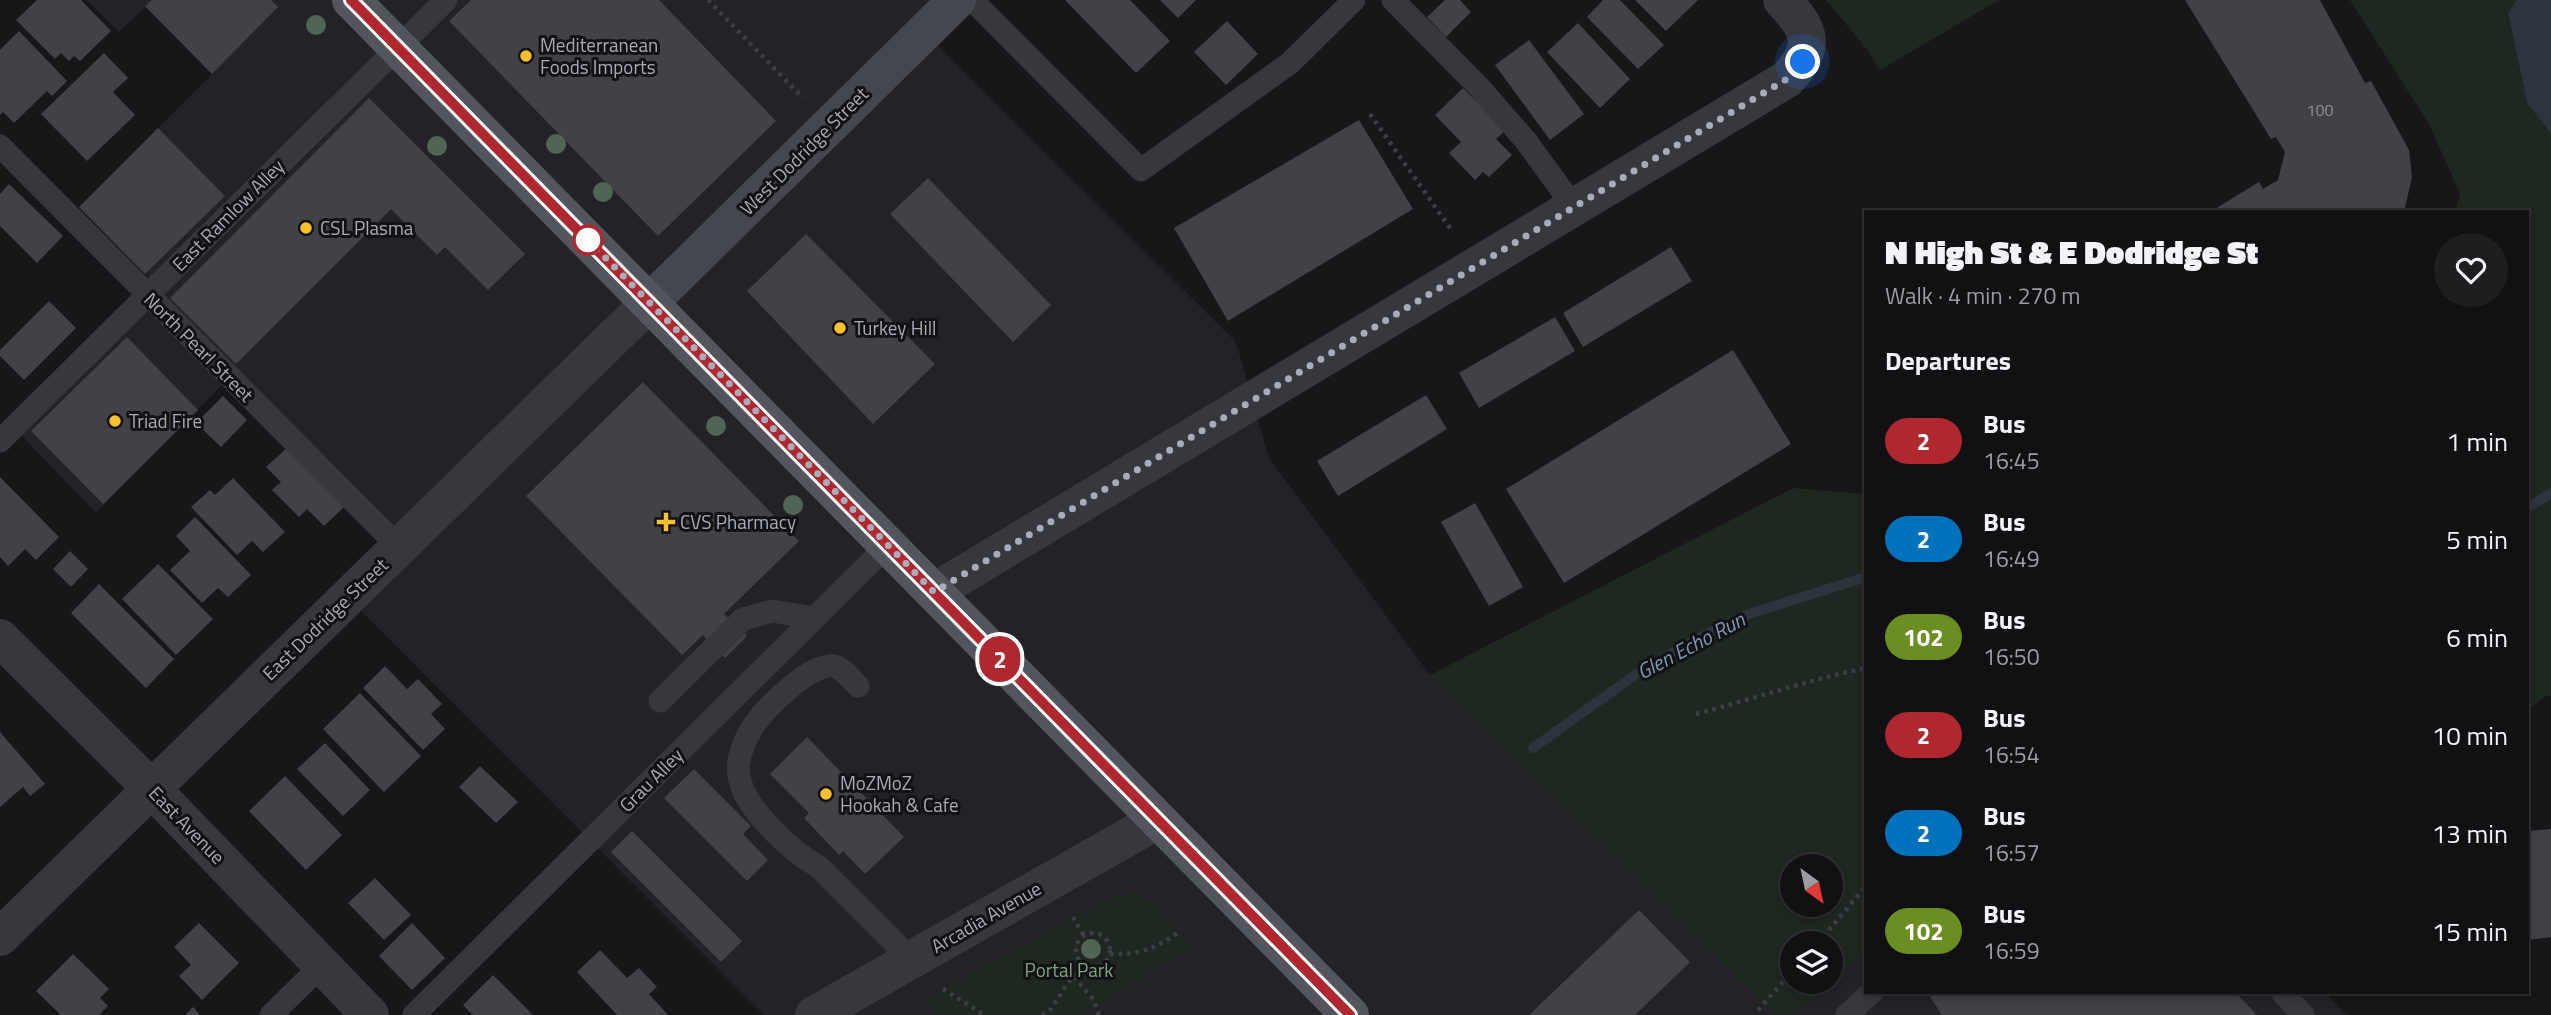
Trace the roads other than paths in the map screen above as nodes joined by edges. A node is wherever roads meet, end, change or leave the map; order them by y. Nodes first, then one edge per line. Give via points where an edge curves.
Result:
1 (351, 0) edge
2 (446, 0) edge
3 (957, 0) edge
4 (972, 0) edge
5 (1354, 0) edge
6 (1393, 0) edge
7 (1782, 0) edge
8 (397, 48) junction
9 (0, 146) edge
10 (1574, 207) junction
11 (148, 295) junction
12 (650, 302) junction
13 (0, 441) edge
14 (888, 545) junction
15 (399, 547) junction
16 (934, 592) junction
17 (814, 618) junction
18 (0, 638) edge
19 (859, 686) dead end
20 (660, 701) dead end
21 (152, 789) junction
22 (1158, 820) junction
23 (0, 937) edge
24 (912, 960) junction
25 (322, 965) junction
26 (1870, 994) edge
27 (2283, 994) edge
28 (271, 1015) edge
29 (370, 1015) edge
30 (414, 1015) edge
31 (814, 1015) edge
32 (1350, 1015) edge
33 (1847, 1015) edge
34 (2303, 1015) edge

1 - 8 main road
2 - 8 lane, East Ramlow Alley
3 - 12 main road, West Dodridge Street
4 - 5 lane via 1141,170 1290,63
6 - 10 lane via 1526,141
7 - 10 street via 1803,24 1807,40 1803,62 1787,79
8 - 11 lane, East Ramlow Alley
8 - 12 main road
9 - 11 lane, North Pearl Street
10 - 16 street
11 - 13 lane, East Ramlow Alley
11 - 15 lane, North Pearl Street
12 - 14 main road
12 - 15 street, East Dodridge Street
14 - 16 main road
14 - 17 lane, Grau Alley
15 - 21 street, East Dodridge Street
16 - 22 main road
17 - 20 lane via 772,611 743,620
17 - 30 lane, Grau Alley
18 - 21 street, East Avenue
19 - 24 lane via 831,665 804,677 755,723 740,758 739,777 757,812
21 - 23 street, East Dodridge Street
21 - 25 street, East Avenue
22 - 24 street, Arcadia Avenue
22 - 32 main road
24 - 31 street, Arcadia Avenue
25 - 28 lane
25 - 29 street, East Avenue
26 - 33 lane
27 - 34 lane

